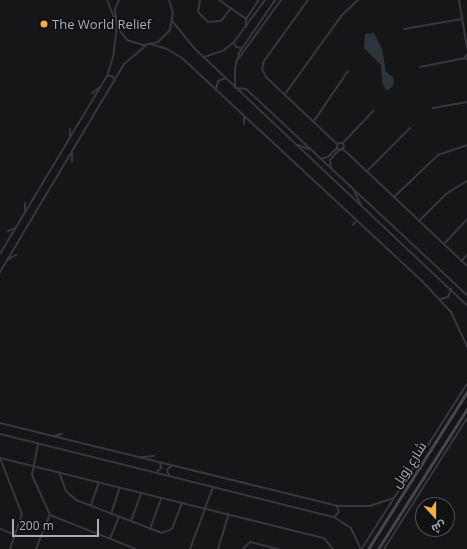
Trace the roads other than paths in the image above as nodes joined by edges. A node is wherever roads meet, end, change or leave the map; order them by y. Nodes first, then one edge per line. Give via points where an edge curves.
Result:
1 (107, 0) edge
2 (119, 0) edge
3 (170, 0) edge
4 (200, 0) edge
5 (219, 0) edge
6 (259, 0) edge
7 (265, 0) edge
8 (275, 0) edge
9 (282, 0) edge
10 (308, 0) edge
11 (358, 0) edge
12 (459, 0) edge
13 (231, 8) junction
14 (115, 19) junction
15 (246, 19) junction
16 (462, 20) junction
17 (173, 22) junction
18 (117, 27) junction
19 (246, 27) junction
20 (404, 29) dead end
21 (234, 42) junction
22 (148, 45) junction
23 (241, 48) junction
24 (467, 48) edge
25 (467, 54) edge
26 (204, 57) junction
27 (466, 59) edge
28 (235, 63) junction
29 (420, 67) dead end
30 (348, 71) dead end
31 (107, 76) junction
32 (226, 78) junction
33 (115, 81) junction
34 (100, 88) junction
35 (235, 88) junction
36 (216, 89) junction
37 (92, 93) dead end
38 (285, 94) junction
39 (467, 102) edge
40 (433, 108) dead end
41 (373, 111) dead end
42 (244, 115) junction
43 (314, 121) junction
44 (244, 124) dead end
45 (410, 128) dead end
46 (70, 129) dead end
47 (70, 138) junction
48 (343, 143) junction
49 (296, 144) junction
50 (337, 144) junction
51 (467, 144) edge
52 (340, 148) junction
53 (313, 152) junction
54 (72, 153) junction
55 (320, 159) junction
56 (72, 162) dead end
57 (331, 169) junction
58 (367, 171) junction
59 (467, 181) edge
60 (352, 188) junction
61 (394, 197) junction
62 (26, 203) dead end
63 (362, 206) junction
64 (25, 212) junction
65 (467, 219) edge
66 (356, 221) junction
67 (419, 221) junction
68 (352, 225) dead end
69 (16, 227) junction
70 (8, 231) dead end
71 (444, 244) junction
72 (0, 254) edge
73 (16, 255) dead end
74 (467, 255) edge
75 (8, 260) junction
76 (461, 261) junction
77 (467, 266) edge
78 (0, 272) edge
79 (451, 289) junction
80 (467, 295) edge
81 (441, 299) junction
82 (467, 304) edge
83 (467, 346) edge
84 (467, 384) edge
85 (464, 389) junction
86 (467, 392) edge
87 (458, 408) junction
88 (466, 411) edge
89 (467, 418) edge
90 (449, 422) junction
91 (0, 423) edge
92 (441, 426) junction
93 (457, 426) junction
94 (445, 429) junction
95 (0, 434) edge
96 (62, 434) dead end
97 (52, 436) junction
98 (38, 444) junction
99 (154, 456) dead end
100 (138, 457) junction
101 (0, 458) edge
102 (159, 462) junction
103 (33, 466) junction
104 (172, 466) junction
105 (59, 472) junction
106 (156, 473) junction
107 (229, 475) dead end
108 (170, 476) junction
109 (227, 479) junction
110 (99, 482) junction
111 (120, 487) junction
112 (213, 487) junction
113 (141, 492) junction
114 (161, 498) junction
115 (393, 498) junction
116 (182, 503) junction
117 (90, 506) junction
118 (337, 506) junction
119 (205, 508) junction
120 (111, 514) junction
121 (229, 514) junction
122 (50, 515) junction
123 (119, 517) junction
124 (334, 517) junction
125 (131, 521) junction
126 (0, 529) edge
127 (150, 529) junction
128 (16, 535) junction
129 (110, 539) junction
130 (368, 539) junction
131 (373, 541) junction
132 (10, 549) edge
133 (36, 549) edge
134 (136, 549) edge
135 (191, 549) edge
136 (218, 549) edge
137 (242, 549) edge
138 (279, 549) edge
139 (333, 549) edge
140 (361, 549) edge
141 (368, 549) edge
142 (378, 549) edge
143 (384, 549) edge

1 - 14 street
2 - 14 street
3 - 17 street
4 - 13 street via 198,12 208,22 221,21
5 - 13 street
6 - 15 street
7 - 19 street
8 - 23 street
9 - 28 street
10 - 38 street via 262,65 264,75
11 - 38 street via 342,15
12 - 16 street
13 - 15 street
14 - 18 street
15 - 19 street
16 - 20 street
16 - 24 street
17 - 22 street via 165,36
17 - 26 street
18 - 22 street via 127,40
18 - 31 street via 113,58
19 - 21 street
21 - 23 street via 236,47
21 - 26 street via 224,50
22 - 33 street via 129,58
22 - 36 street via 175,53
23 - 28 street
25 - 27 street
26 - 32 street
27 - 29 street
28 - 35 street
30 - 43 street
31 - 33 street via 112,76
31 - 34 street
32 - 35 street
32 - 36 street via 218,81
33 - 54 street
34 - 37 street
34 - 47 street
35 - 49 street
35 - 53 street via 246,89
36 - 42 street
38 - 43 street
39 - 40 street
41 - 48 street
42 - 44 street
42 - 66 street
43 - 50 street
45 - 58 street
46 - 47 street
47 - 64 street
48 - 50 street
48 - 52 street
49 - 53 street
49 - 63 street
50 - 52 street
51 - 61 street via 438,155
52 - 55 street via 328,157
52 - 57 street via 330,160
52 - 58 street
53 - 55 street
54 - 56 street
54 - 75 street
55 - 57 street
57 - 60 street
58 - 61 street
59 - 67 street via 446,194
60 - 63 street
60 - 80 street
61 - 67 street
62 - 64 street
63 - 79 street
64 - 69 street
65 - 71 street
66 - 68 street
66 - 81 street
67 - 71 street
69 - 70 street
69 - 72 street
71 - 76 street
73 - 75 street
74 - 76 street
75 - 78 street
76 - 77 street
79 - 81 street via 448,297
79 - 82 street
81 - 83 street via 455,318
84 - 85 street
85 - 86 main road
85 - 92 street
86 - 87 main road, شارع زويل
87 - 88 main road via 460,412
87 - 90 main road, شارع زويل
88 - 93 main road, شارع زويل
89 - 143 street
90 - 93 main road via 454,421
90 - 94 main road, شارع زويل
91 - 97 street
92 - 94 main road
92 - 115 street
93 - 142 main road, شارع زويل
94 - 131 main road, شارع زويل
95 - 98 street
96 - 97 street
97 - 100 street
98 - 103 street
98 - 106 street
99 - 100 street
100 - 102 street
101 - 103 street
101 - 128 street via 21,509 22,519
102 - 104 street
102 - 106 street via 161,468
103 - 105 street
103 - 122 street via 32,475
104 - 108 street via 167,470
104 - 109 street
105 - 110 street
105 - 117 street via 62,485 70,496
106 - 108 street
107 - 109 street
108 - 112 street
109 - 118 street
110 - 111 street
110 - 117 street
111 - 113 street
111 - 120 street
112 - 119 street
112 - 124 street
113 - 114 street
113 - 125 street
114 - 116 street
114 - 127 street
115 - 118 street via 370,506
115 - 130 street
116 - 119 street
116 - 127 street via 169,531 162,533
117 - 120 street
118 - 124 street via 339,512
119 - 121 street
119 - 135 street
120 - 123 street
121 - 136 street
121 - 139 street via 324,538
122 - 129 street
122 - 133 street
123 - 125 street
123 - 129 street
124 - 140 street via 351,528
125 - 127 street
126 - 128 street
128 - 132 street
129 - 134 street
130 - 131 main road
130 - 140 street
131 - 141 main road, شارع زويل
137 - 138 street via 250,542

